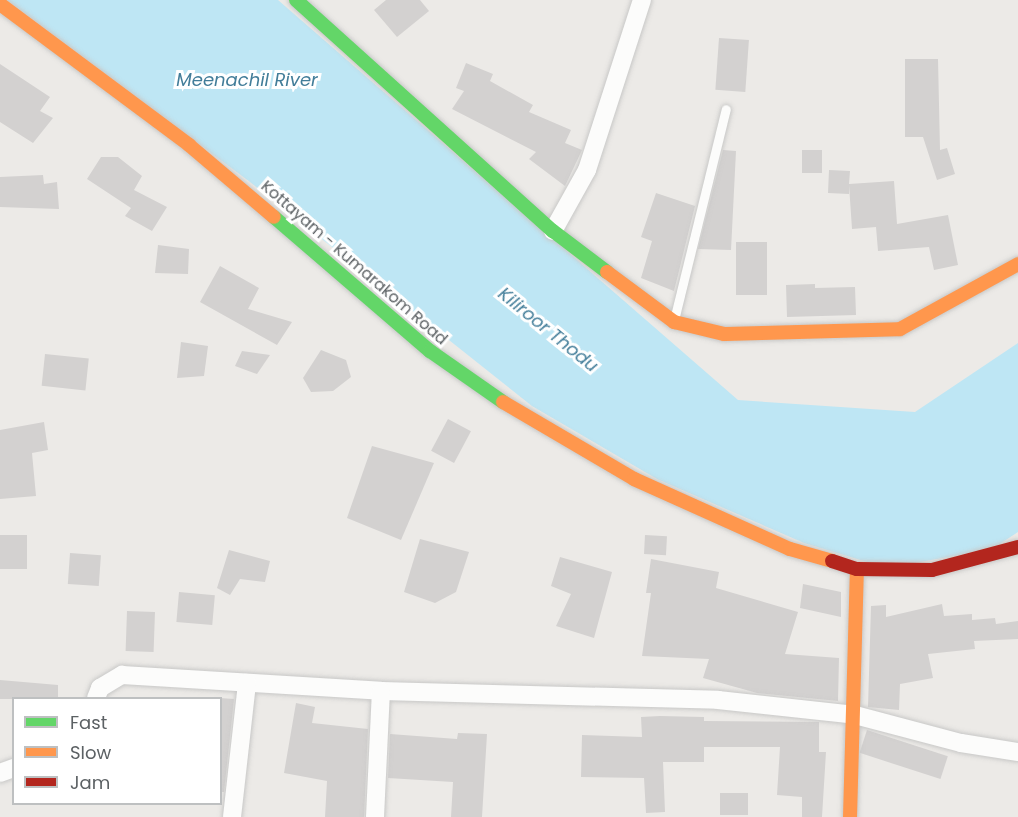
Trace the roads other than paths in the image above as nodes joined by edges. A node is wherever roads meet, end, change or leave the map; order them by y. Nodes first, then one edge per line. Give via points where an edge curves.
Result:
1 (296, 0) edge
2 (642, 0) edge
3 (0, 4) edge
4 (726, 109) dead end
5 (553, 231) junction
6 (1018, 264) edge
7 (674, 322) junction
8 (1018, 547) edge
9 (857, 569) junction
10 (247, 683) junction
11 (381, 691) junction
12 (97, 697) edge
13 (855, 715) junction
14 (1018, 752) edge
15 (232, 817) edge
16 (375, 817) edge
17 (850, 817) edge

1 - 5 main road
2 - 5 street via 586,170
3 - 9 main road, Kottayam - Kumarakom Road via 189,145 430,351 509,406 594,457 679,501 790,549
4 - 7 lane
5 - 7 main road
6 - 7 main road via 900,329 724,334
8 - 9 main road, Kottayam - Kumarakom Road via 932,570
9 - 13 main road
10 - 11 street
10 - 12 street via 122,675 100,688
10 - 15 street
11 - 13 street via 718,700
11 - 16 street
13 - 14 street via 961,743
13 - 17 main road

